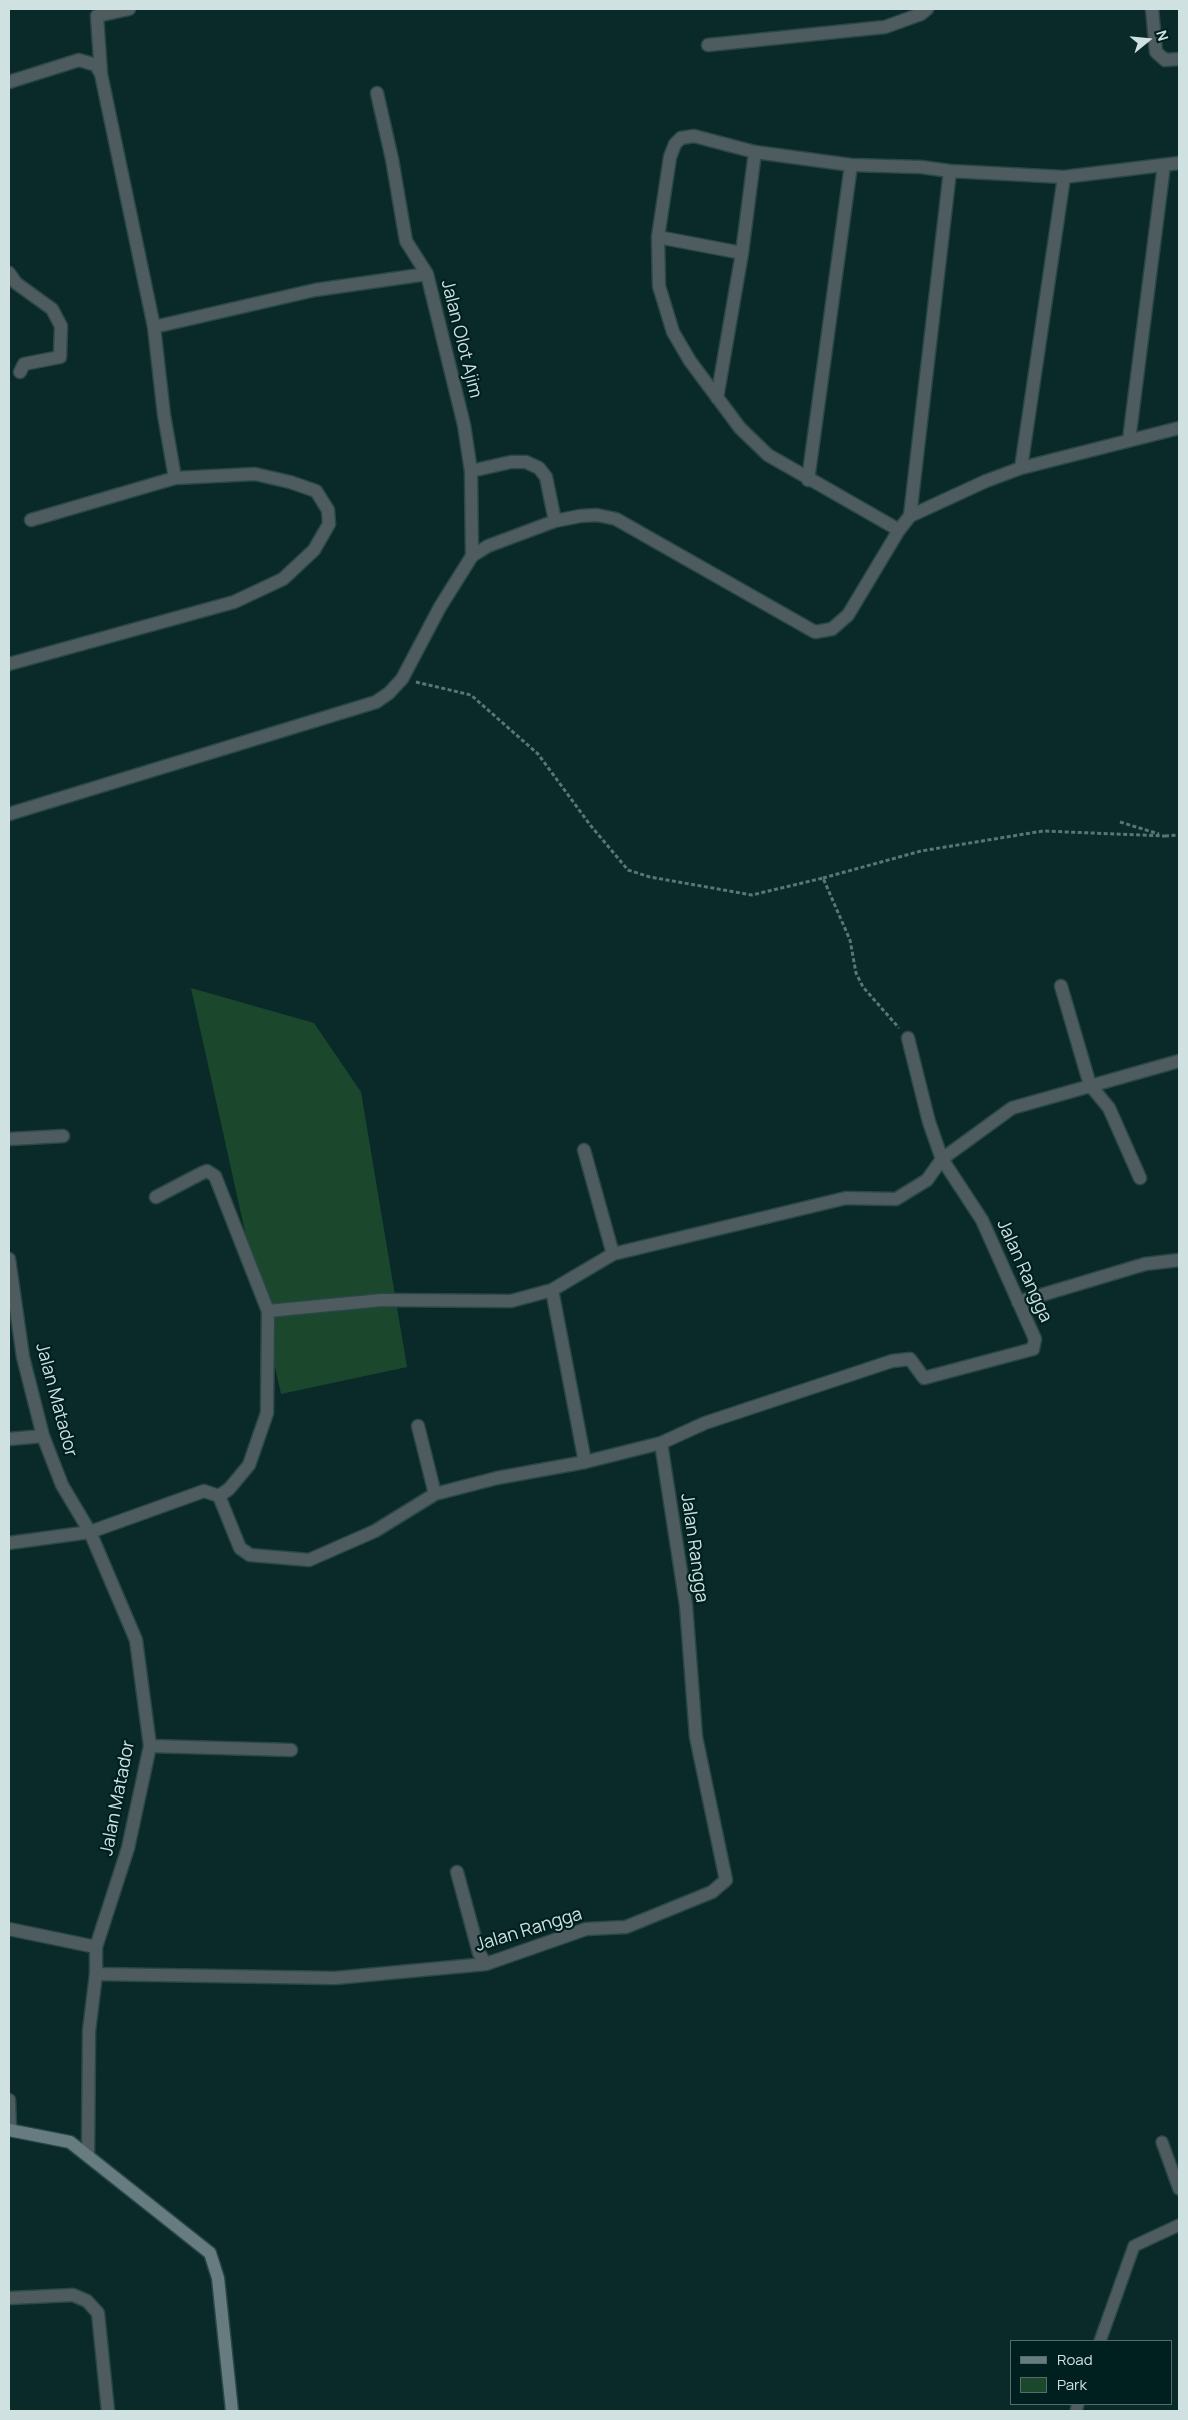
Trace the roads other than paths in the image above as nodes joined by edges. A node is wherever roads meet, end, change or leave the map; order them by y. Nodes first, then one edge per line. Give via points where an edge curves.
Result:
1 (129, 9) edge
2 (927, 9) edge
3 (1152, 9) edge
4 (708, 45) dead end
5 (1179, 59) edge
6 (101, 74) junction
7 (9, 82) edge
8 (377, 93) dead end
9 (755, 152) junction
10 (852, 164) junction
11 (1179, 164) edge
12 (1164, 165) junction
13 (950, 171) junction
14 (1064, 177) junction
15 (658, 236) junction
16 (742, 253) junction
17 (9, 273) edge
18 (427, 274) junction
19 (161, 326) junction
20 (20, 372) dead end
21 (717, 398) junction
22 (1179, 428) edge
23 (1129, 440) junction
24 (1021, 468) junction
25 (471, 472) junction
26 (175, 478) junction
27 (808, 480) junction
28 (910, 516) junction
29 (31, 520) dead end
30 (555, 521) junction
31 (899, 530) junction
32 (472, 556) junction
33 (9, 664) edge
34 (9, 814) edge
35 (1061, 986) dead end
36 (908, 1038) road end
37 (1179, 1061) edge
38 (1090, 1085) junction
39 (64, 1136) dead end
40 (9, 1139) edge
41 (584, 1150) dead end
42 (942, 1159) junction
43 (1140, 1178) dead end
44 (156, 1197) dead end
45 (613, 1254) junction
46 (9, 1260) edge
47 (1179, 1260) edge
48 (552, 1290) junction
49 (1018, 1302) junction
50 (268, 1311) junction
51 (418, 1426) dead end
52 (43, 1436) junction
53 (9, 1439) edge
54 (661, 1444) junction
55 (585, 1462) junction
56 (435, 1494) junction
57 (219, 1496) junction
58 (90, 1532) junction
59 (9, 1544) edge
60 (150, 1746) junction
61 (291, 1750) dead end
62 (457, 1872) dead end
63 (9, 1929) edge
64 (96, 1947) junction
65 (486, 1964) junction
66 (96, 1974) junction
67 (9, 2100) edge
68 (9, 2130) edge
69 (1162, 2142) dead end
70 (88, 2155) junction
71 (1179, 2189) edge
72 (1179, 2225) edge
73 (9, 2298) edge
74 (1100, 2340) edge
75 (108, 2411) edge
76 (232, 2411) edge

1 - 6 street via 97,16
2 - 4 street via 885,27
3 - 5 street via 1156,52 1165,60
6 - 7 street via 96,65 79,60
6 - 19 street
8 - 18 street via 406,241
9 - 10 street
9 - 15 street via 694,136 681,138 670,156
9 - 16 street
10 - 13 street
10 - 27 street
11 - 12 street
12 - 14 street
12 - 23 street
13 - 14 street
13 - 28 street
14 - 24 street
15 - 16 street
15 - 21 street via 659,286 673,332
16 - 21 street
17 - 20 street via 16,283 52,309 60,326 60,356 24,364
18 - 19 street, Jalan Olot Ajim via 315,290
18 - 25 street, Jalan Olot Ajim via 464,425
19 - 26 street via 164,415
21 - 27 street via 740,428 768,455
22 - 23 street
23 - 24 street
24 - 28 street
25 - 30 street via 512,462 526,462 539,468 546,477
25 - 32 street, Jalan Olot Ajim
26 - 29 street
26 - 33 street via 255,474 290,482 316,491 328,510 329,524 314,550 283,580 234,602
27 - 31 street
28 - 31 street
30 - 31 street via 597,515 616,520 815,632 832,629 848,615
30 - 32 street via 488,546
32 - 34 street via 440,607 402,679 376,702
35 - 38 street
36 - 42 street, Jalan Rangga via 929,1122
37 - 38 street
38 - 42 street via 1012,1108
38 - 43 street via 1109,1108
39 - 40 street
41 - 45 street
42 - 45 street via 927,1180 896,1199 846,1198
42 - 49 street, Jalan Rangga via 982,1220
44 - 50 street via 207,1171 215,1176
45 - 48 street
46 - 52 street, Jalan Matador via 23,1357
47 - 49 street via 1145,1264
48 - 50 street via 511,1301 382,1300
48 - 55 street
49 - 54 street, Jalan Rangga via 1035,1339 1033,1349 924,1378 910,1359 892,1361 704,1423
50 - 57 street via 267,1413 249,1465
51 - 56 street
52 - 53 street
52 - 58 street, Jalan Matador via 62,1485
54 - 55 street
54 - 65 street, Jalan Rangga via 686,1604 696,1737 726,1880 712,1892 626,1927 586,1929
55 - 56 street via 497,1478
56 - 57 street via 375,1531 309,1560 250,1555 240,1548
57 - 58 street via 204,1491
58 - 59 street
58 - 60 street, Jalan Matador via 136,1640
60 - 61 street
60 - 64 street, Jalan Matador via 128,1848
62 - 65 street via 479,1953
63 - 64 street
64 - 66 street, Jalan Matador
65 - 66 street, Jalan Rangga via 334,1978
66 - 70 street, Jalan Matador via 89,2031
67 - 68 street
68 - 70 main road via 70,2142
69 - 71 lane
70 - 76 main road via 210,2253 218,2278
72 - 74 lane via 1134,2246
73 - 75 street via 74,2295 87,2301 98,2313

